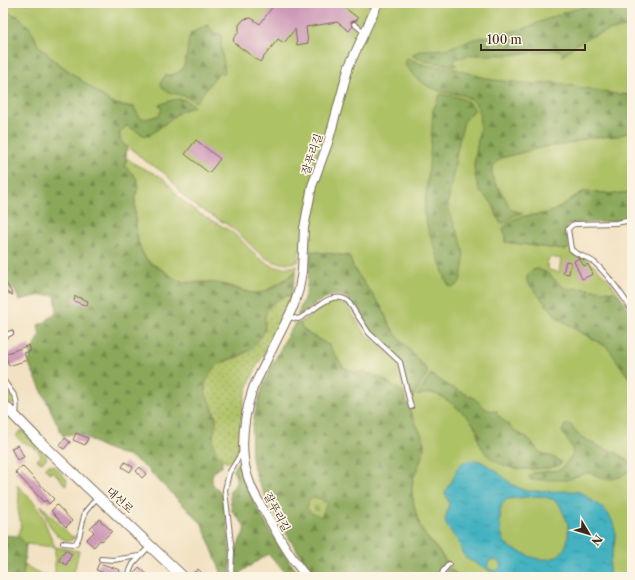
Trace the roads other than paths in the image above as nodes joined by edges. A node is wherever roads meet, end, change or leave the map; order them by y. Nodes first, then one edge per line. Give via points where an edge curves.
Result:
1 (378, 3) edge
2 (354, 24) dead end
3 (364, 32) junction
4 (632, 220) edge
5 (632, 310) edge
6 (289, 317) junction
7 (12, 333) dead end
8 (3, 337) edge
9 (3, 380) edge
10 (3, 404) edge
11 (411, 407) dead end
12 (16, 417) junction
13 (39, 441) junction
14 (243, 450) junction
15 (95, 500) junction
16 (64, 543) dead end
17 (143, 553) junction
18 (100, 559) dead end
19 (449, 564) dead end
20 (127, 577) edge
21 (174, 577) edge
22 (183, 577) edge
23 (231, 577) edge
24 (307, 577) edge
25 (442, 577) edge

1 - 3 street, 잘푸리길
2 - 3 lane
3 - 6 street, 잘푸리길 via 349,66 328,143 312,186 304,228 299,289
4 - 5 lane via 575,224 568,229 571,249 586,256 602,270
6 - 11 lane via 298,319 327,300 337,297 344,299 369,333 400,362
6 - 14 street, 잘푸리길 via 253,388 245,424
7 - 8 lane
9 - 12 lane via 16,396
10 - 12 street, 대선로
12 - 13 street, 대선로
13 - 15 street, 대선로
13 - 22 street, 대선로
14 - 23 lane, 잘푸리길 via 229,473 225,490 232,552
14 - 24 street, 잘푸리길 via 251,486 286,550
15 - 16 lane, 대선로 via 85,512 78,540 73,544
15 - 17 street, 대선로
17 - 18 lane via 113,560
17 - 20 lane
17 - 21 street, 대선로
19 - 25 lane

